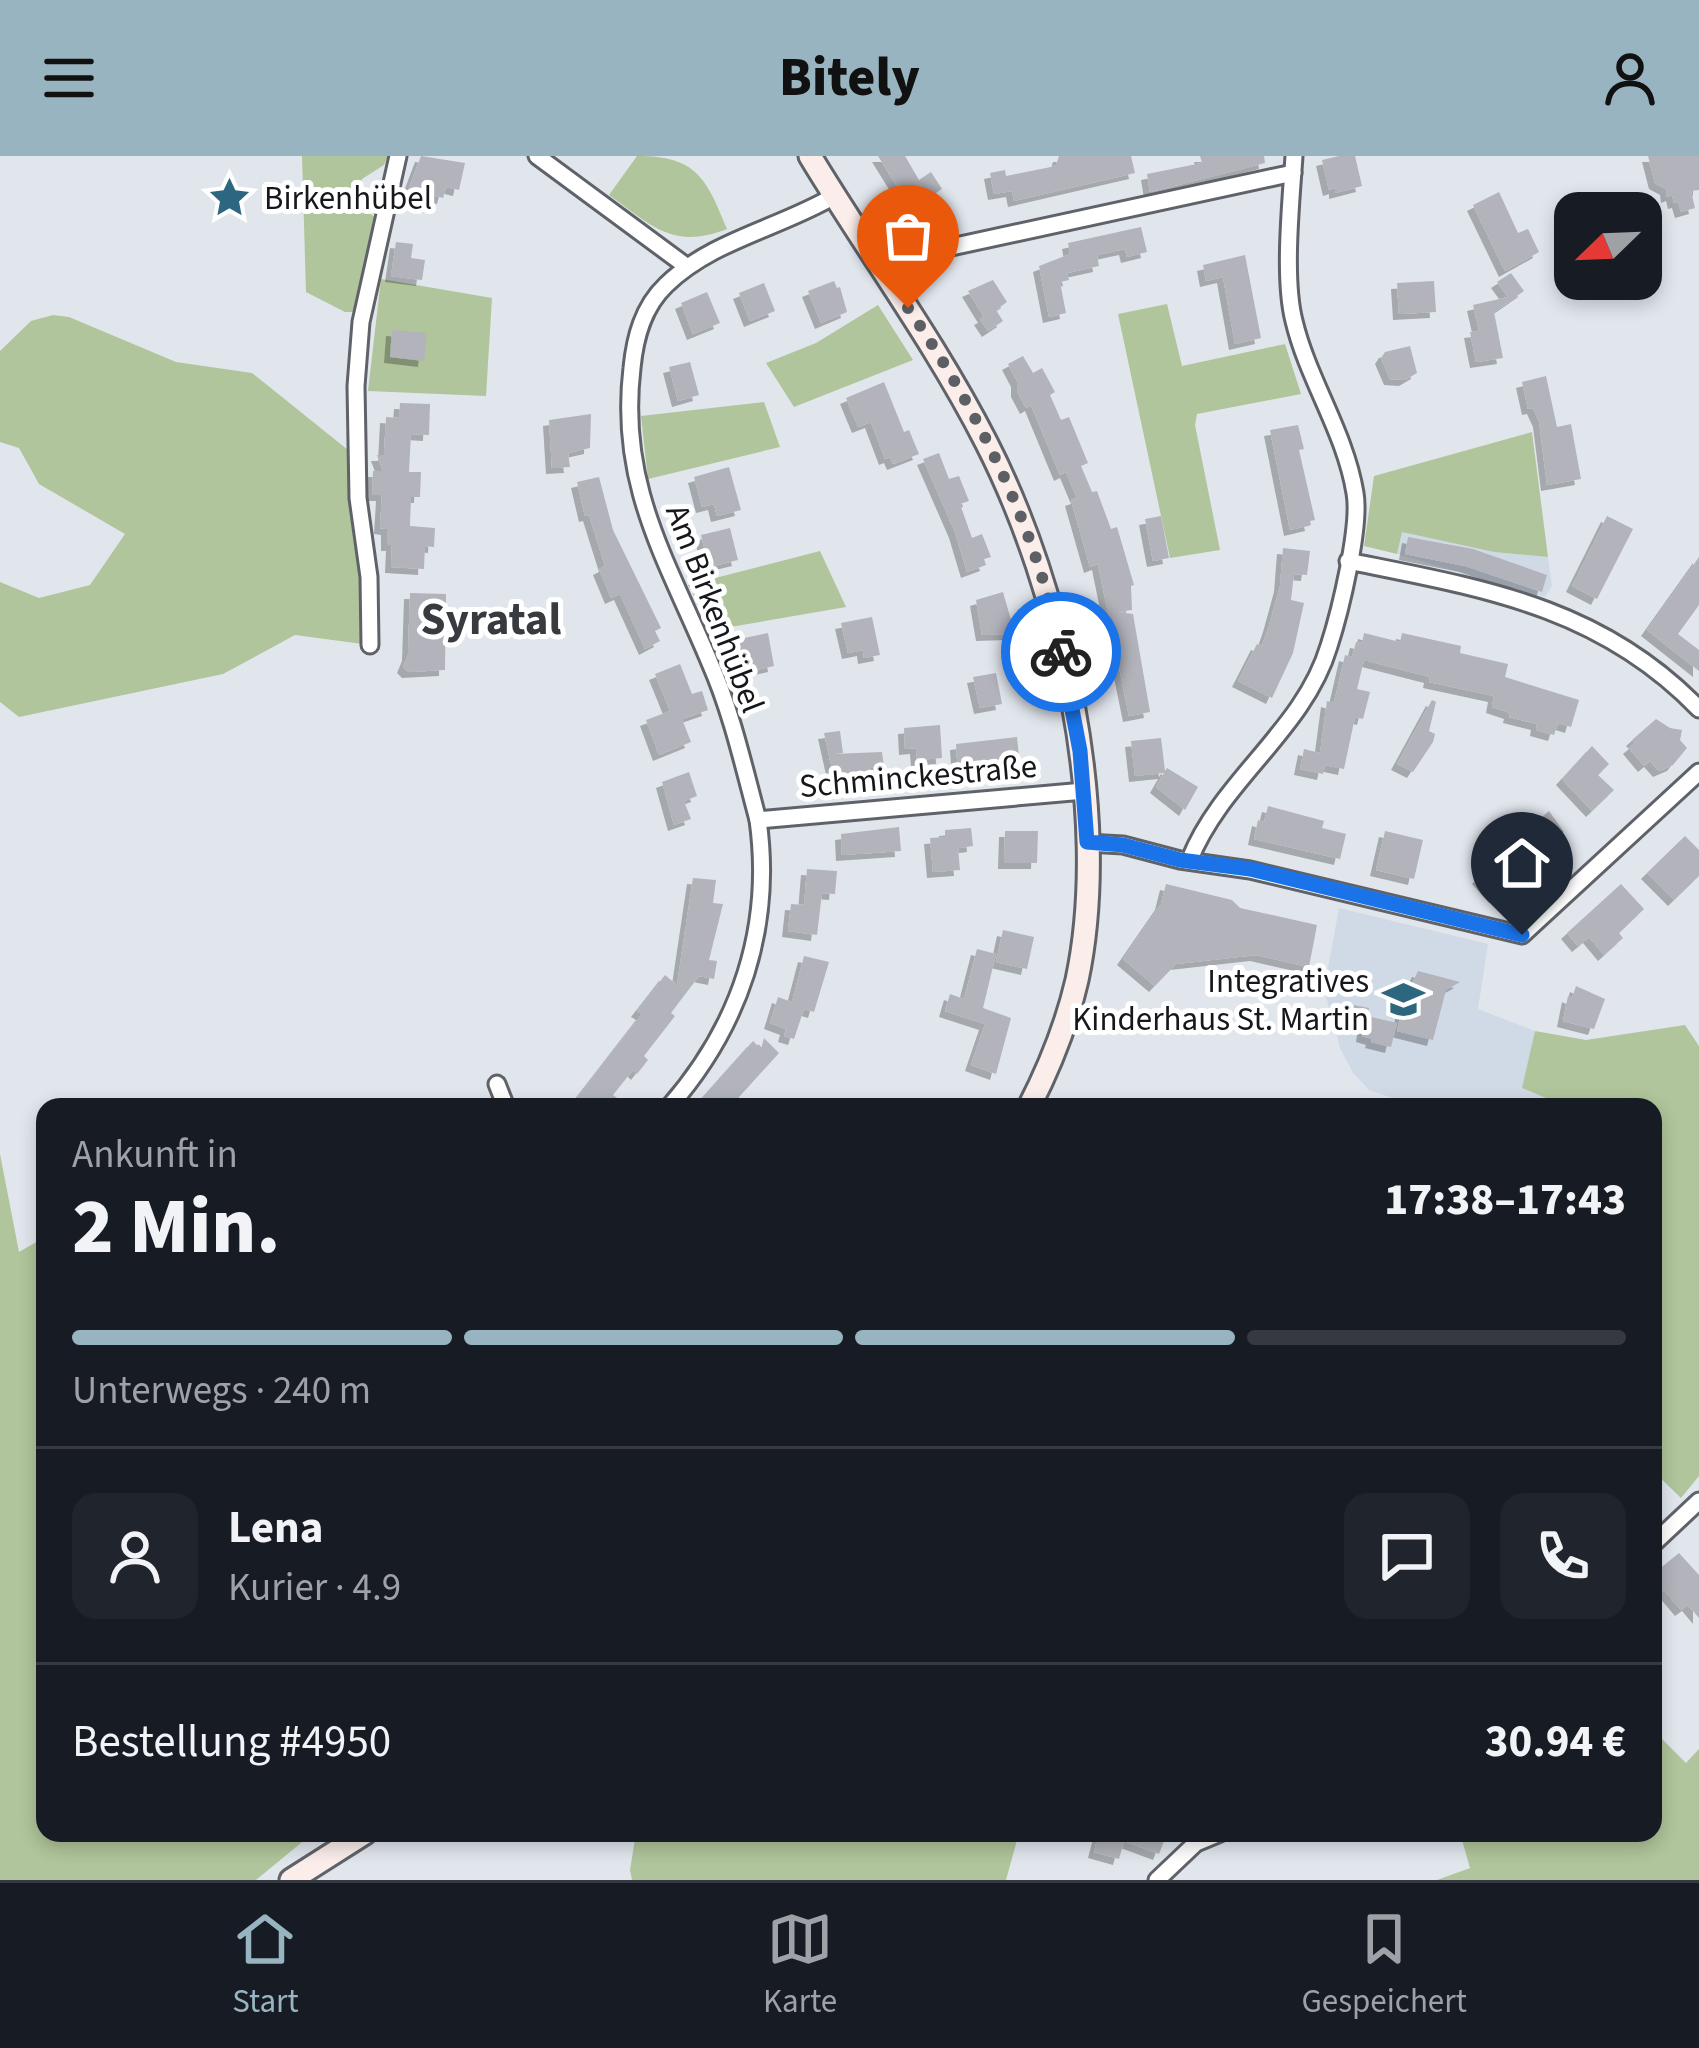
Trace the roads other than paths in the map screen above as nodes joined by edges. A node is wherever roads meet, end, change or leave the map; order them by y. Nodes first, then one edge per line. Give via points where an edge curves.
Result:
1 (398, 156) edge
2 (537, 156) edge
3 (810, 156) edge
4 (1293, 164) edge
5 (835, 196) junction
6 (686, 266) junction
7 (881, 269) junction
8 (1348, 561) junction
9 (370, 645) dead end
10 (1699, 709) edge
11 (1699, 772) edge
12 (1084, 790) junction
13 (758, 820) junction
14 (1087, 842) junction
15 (1190, 859) junction
16 (497, 1084) dead end
17 (502, 1098) edge
18 (677, 1098) edge
19 (1034, 1098) edge
20 (1699, 1501) edge
21 (1662, 1536) edge
22 (351, 1842) edge
23 (1198, 1842) edge
24 (291, 1880) edge
25 (1157, 1880) edge

1 - 9 street via 361,322 356,386
2 - 6 street
3 - 5 street
4 - 7 street
4 - 8 street via 1294,320 1356,495
5 - 6 street, Am Birkenhübel
5 - 7 street
6 - 13 street, Am Birkenhübel via 654,297 638,331 629,452 653,535 712,665
7 - 12 street via 934,346 1033,550 1054,619
8 - 10 street via 1557,611 1615,642
8 - 15 street via 1329,648 1311,688 1207,822
11 - 15 street via 1522,935
12 - 13 street, Schminckestraße
12 - 14 street
13 - 18 street, Am Birkenhübel via 753,959 719,1038
14 - 15 street
14 - 19 street via 1076,983
16 - 17 street
20 - 21 street
22 - 24 street
23 - 25 street

